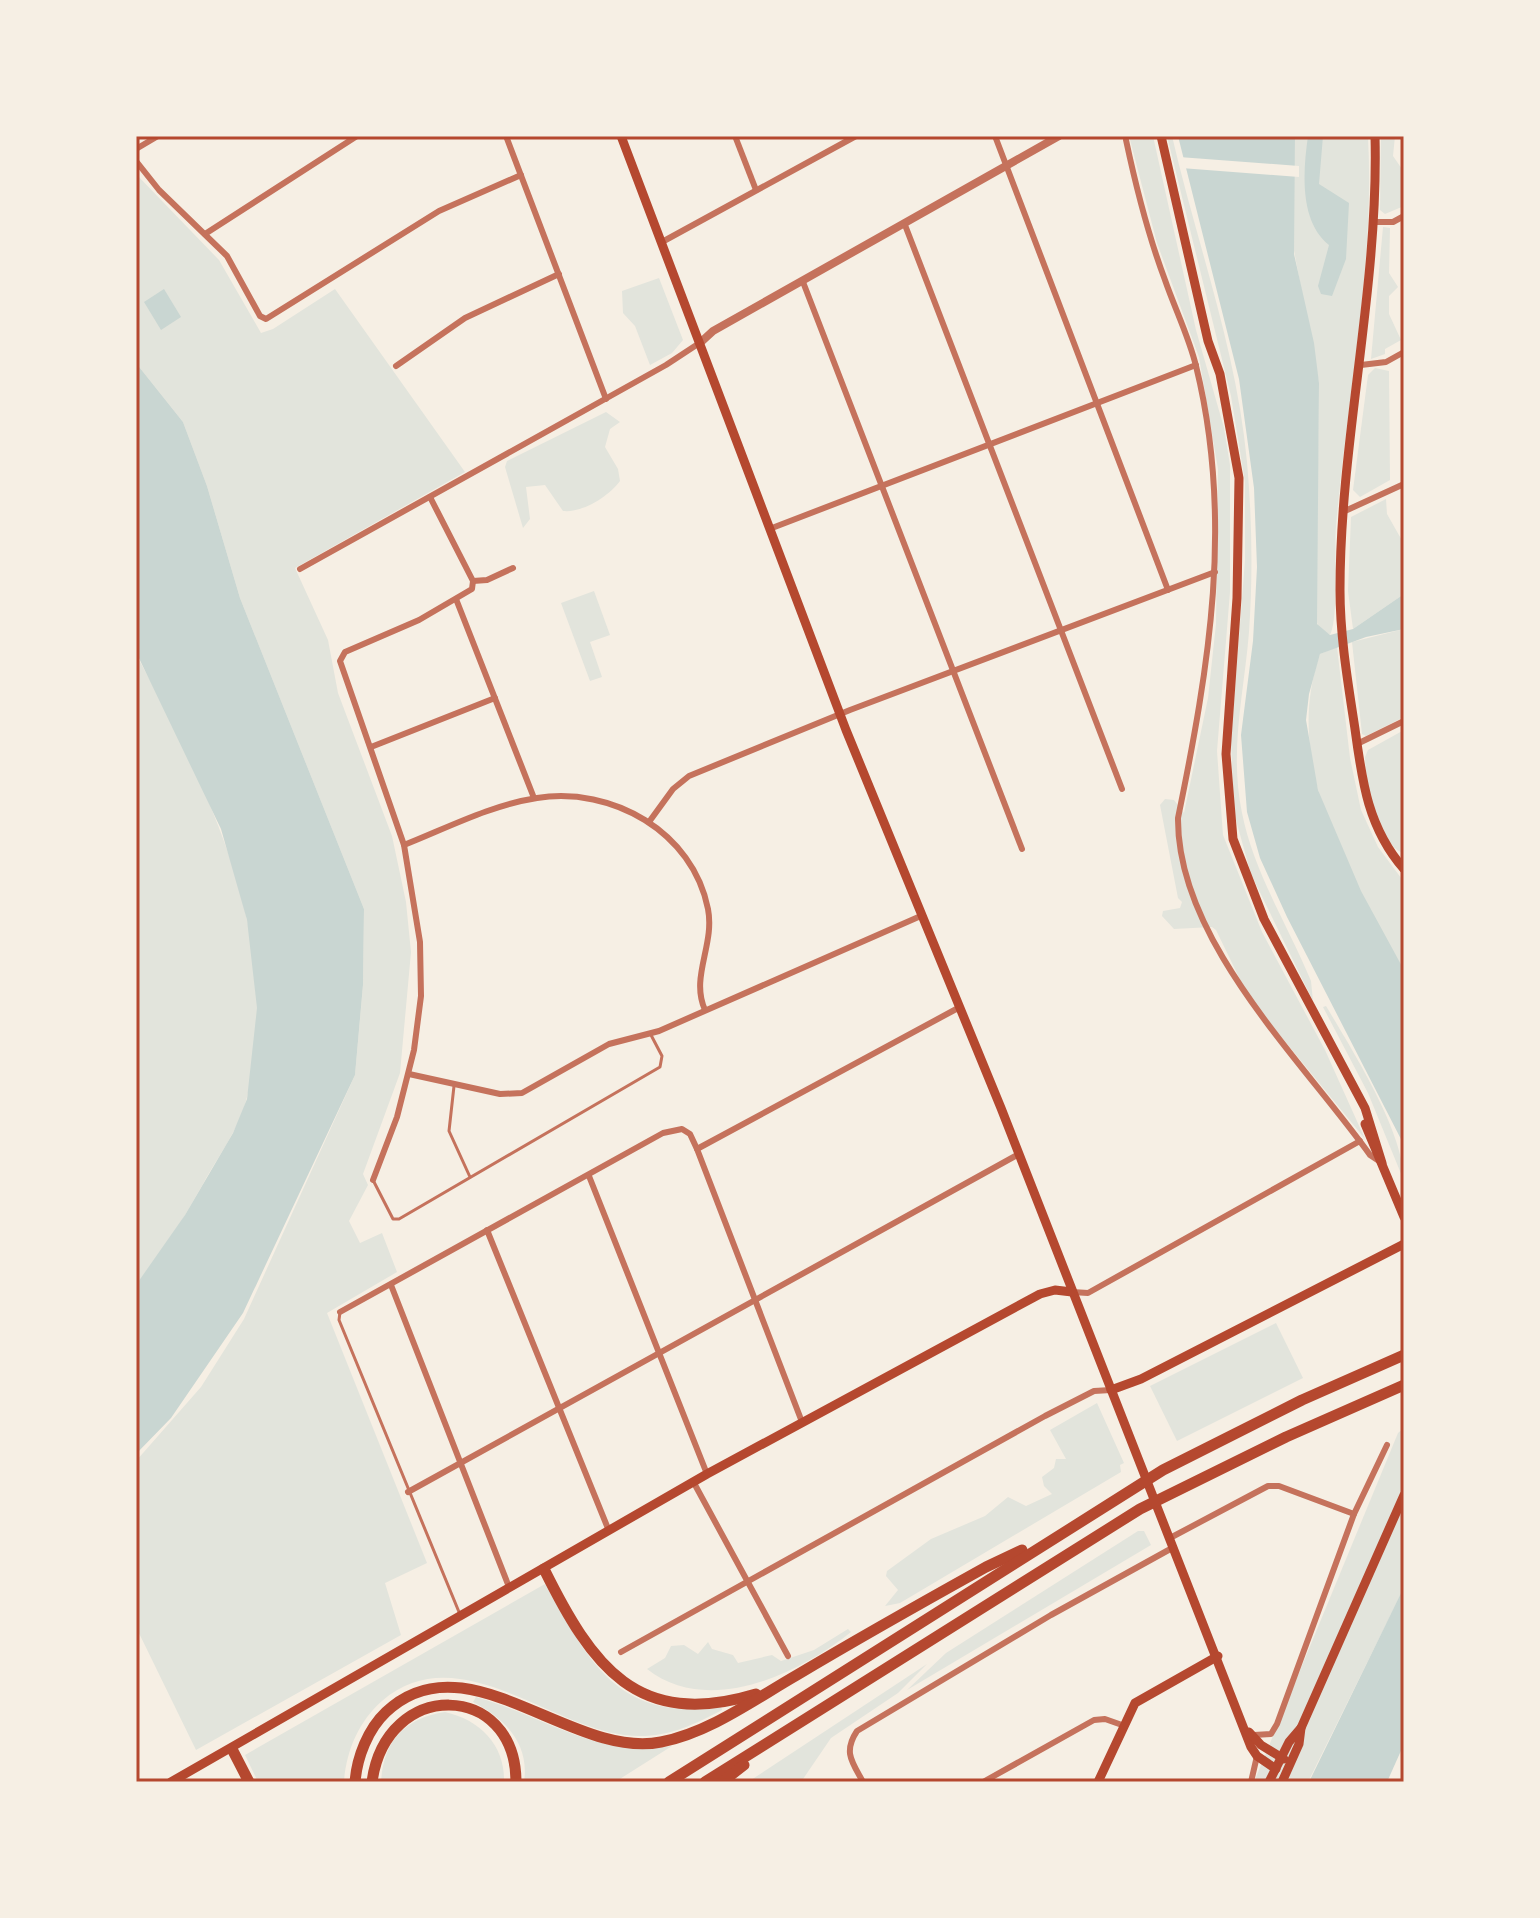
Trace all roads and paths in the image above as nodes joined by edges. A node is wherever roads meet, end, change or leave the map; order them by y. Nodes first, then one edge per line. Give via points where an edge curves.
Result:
1 (158, 136) edge
2 (357, 136) edge
3 (506, 136) edge
4 (621, 136) edge
5 (735, 136) edge
6 (856, 136) edge
7 (995, 136) edge
8 (1059, 136) edge
9 (1161, 136) edge
10 (1375, 136) edge
11 (1126, 140) dead end
12 (136, 149) edge
13 (136, 161) edge
14 (1006, 166) junction
15 (521, 175) junction
16 (756, 190) junction
17 (1404, 216) edge
18 (1373, 222) junction
19 (905, 225) junction
20 (205, 234) junction
21 (662, 242) junction
22 (559, 274) junction
23 (803, 282) junction
24 (701, 342) junction
25 (1404, 352) edge
26 (1196, 365) junction
27 (1361, 365) junction
28 (396, 366) dead end
29 (606, 399) junction
30 (1094, 402) junction
31 (988, 443) junction
32 (882, 484) junction
33 (1404, 484) edge
34 (430, 497) junction
35 (1345, 511) junction
36 (772, 528) junction
37 (513, 568) dead end
38 (300, 569) dead end
39 (1215, 572) junction
40 (473, 581) junction
41 (1168, 590) junction
42 (456, 599) junction
43 (1062, 631) junction
44 (955, 671) junction
45 (495, 698) junction
46 (840, 715) junction
47 (1404, 721) edge
48 (1357, 744) junction
49 (371, 747) junction
50 (1122, 789) dead end
51 (534, 798) junction
52 (649, 822) junction
53 (404, 845) junction
54 (1022, 849) dead end
55 (1400, 858) edge
56 (1404, 869) edge
57 (923, 915) junction
58 (960, 1007) junction
59 (705, 1010) junction
60 (650, 1033) junction
61 (409, 1074) junction
62 (454, 1085) junction
63 (1360, 1141) junction
64 (697, 1149) junction
65 (1019, 1154) junction
66 (1382, 1163) junction
67 (589, 1176) junction
68 (470, 1177) junction
69 (373, 1180) joint
70 (1404, 1217) edge
71 (487, 1230) junction
72 (1404, 1244) edge
73 (391, 1285) junction
74 (1072, 1292) junction
75 (755, 1300) junction
76 (340, 1312) joint
77 (658, 1355) junction
78 (1404, 1355) edge
79 (1404, 1385) edge
80 (1111, 1390) junction
81 (560, 1409) junction
82 (802, 1422) junction
83 (1387, 1445) dead end
84 (462, 1463) junction
85 (707, 1474) junction
86 (694, 1483) junction
87 (408, 1492) junction
88 (1404, 1495) edge
89 (1354, 1514) junction
90 (1064, 1530) junction
91 (610, 1533) junction
92 (1172, 1543) junction
93 (544, 1569) junction
94 (748, 1582) junction
95 (509, 1587) junction
96 (461, 1618) junction
97 (621, 1652) dead end
98 (788, 1656) dead end
99 (1218, 1656) junction
100 (786, 1681) junction
101 (1122, 1725) junction
102 (794, 1726) junction
103 (1248, 1732) junction
104 (232, 1749) junction
105 (1257, 1756) junction
106 (1286, 1760) junction
107 (1276, 1769) junction
108 (171, 1782) edge
109 (249, 1782) edge
110 (355, 1782) edge
111 (372, 1782) edge
112 (516, 1782) edge
113 (669, 1782) edge
114 (705, 1782) edge
115 (722, 1782) edge
116 (863, 1782) edge
117 (983, 1782) edge
118 (1098, 1782) edge
119 (1251, 1782) edge
120 (1269, 1782) edge
121 (1282, 1782) edge

1 - 12 street
2 - 20 street
3 - 15 street
4 - 21 main road
5 - 16 street
6 - 16 street
7 - 14 street
8 - 14 street
9 - 66 main road via 1220,374 1239,478 1226,754 1233,839 1264,919 1365,1108
10 - 18 main road
11 - 26 street via 1147,226
13 - 20 street
14 - 19 street
14 - 30 street
15 - 20 street via 439,211 269,319 260,316 227,256
15 - 22 street
16 - 21 street
17 - 18 street
18 - 27 main road
19 - 23 street
19 - 31 street
21 - 24 main road
22 - 28 street via 465,318
22 - 29 street
23 - 24 street
23 - 32 street
24 - 29 street
24 - 36 main road
25 - 27 street via 1386,362
26 - 30 street
26 - 39 street via 1212,462
27 - 35 main road
29 - 34 street
30 - 31 street
30 - 41 street
31 - 32 street
31 - 43 street
32 - 36 street
32 - 44 street
33 - 35 street
34 - 38 street
34 - 40 street
35 - 48 main road via 1341,628
36 - 46 main road
37 - 40 street
39 - 41 street
39 - 63 street via 1208,662 1178,818 1178,844 1190,888 1225,959 1277,1037
40 - 42 street via 472,589
41 - 43 street
42 - 45 street
42 - 49 street via 345,652 342,671
43 - 44 street
43 - 50 street
44 - 46 street
44 - 54 street
45 - 49 street
45 - 51 street
46 - 52 street via 689,776
46 - 57 main road
47 - 48 street
48 - 55 main road via 1367,806
49 - 53 street
51 - 52 street via 594,800
51 - 53 street
52 - 59 street via 689,863 706,900 710,934 698,988
53 - 61 street via 421,961
55 - 56 main road
57 - 58 main road
57 - 59 street
58 - 64 street
58 - 65 main road
59 - 60 street
60 - 62 street via 609,1044 522,1093
60 - 68 lane via 662,1056 660,1067
61 - 62 street
61 - 69 street
62 - 68 lane via 449,1131
63 - 66 street
63 - 74 street via 1088,1293
64 - 67 street via 690,1134 671,1130
64 - 75 street
65 - 74 main road
65 - 75 street
66 - 70 main road
67 - 71 street
67 - 77 street
68 - 69 lane via 399,1219 385,1208
71 - 73 street
71 - 81 street
72 - 80 main road
73 - 76 street
73 - 84 street
74 - 80 main road
74 - 82 main road via 1040,1294
75 - 77 street
75 - 82 street
76 - 87 lane
77 - 81 street
77 - 85 street
78 - 90 highway via 1163,1470
79 - 102 highway via 1140,1509
80 - 92 main road
80 - 94 street via 1094,1391 1045,1416
81 - 84 street
81 - 91 street
82 - 85 main road
83 - 89 street
84 - 87 street
84 - 95 street
85 - 86 main road
86 - 91 main road
86 - 94 street
87 - 96 lane
88 - 106 main road
89 - 92 street via 1268,1486
89 - 103 street via 1277,1724 1271,1734
90 - 100 highway via 986,1567
90 - 113 highway
91 - 93 main road
92 - 99 main road
92 - 116 street via 875,1719 848,1744
93 - 95 main road
93 - 100 highway via 594,1655 617,1680 647,1698 684,1705 710,1703
94 - 97 street
94 - 98 street
95 - 96 main road
96 - 104 main road
99 - 101 main road via 1141,1698
99 - 103 main road
100 - 110 highway via 698,1730 645,1744 578,1731 489,1693 434,1689 394,1705 378,1719
101 - 117 street via 1094,1720
101 - 118 main road
102 - 114 highway
102 - 115 highway
103 - 105 main road
103 - 106 main road
104 - 108 main road
104 - 109 highway
105 - 107 main road
105 - 119 street
106 - 107 main road
106 - 121 main road
107 - 120 main road
111 - 112 highway via 383,1741 395,1725 425,1708 441,1706 464,1708 496,1724 515,1759

